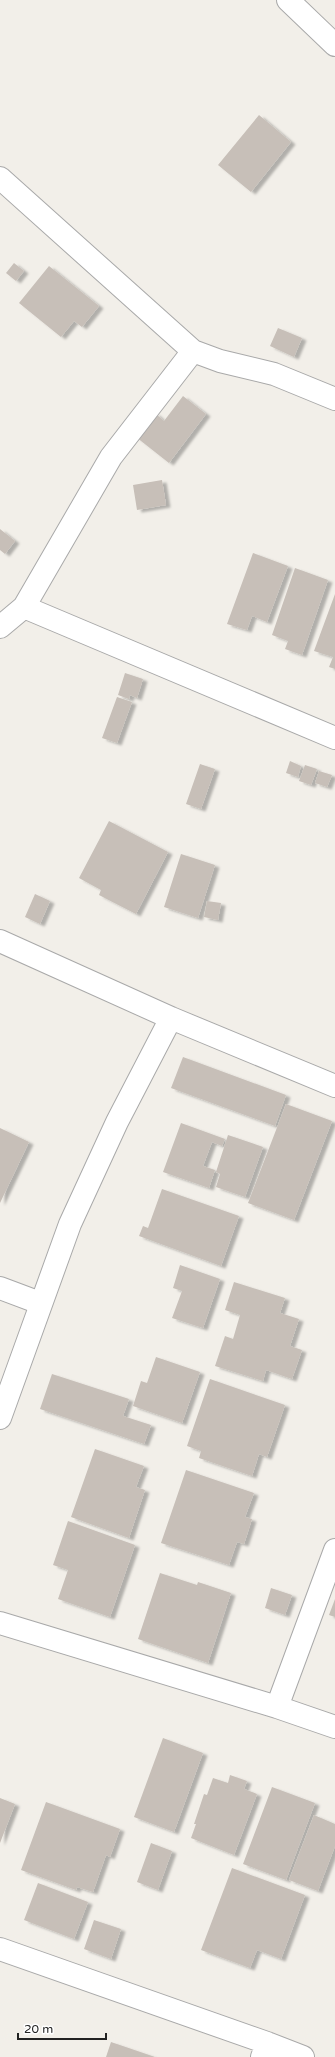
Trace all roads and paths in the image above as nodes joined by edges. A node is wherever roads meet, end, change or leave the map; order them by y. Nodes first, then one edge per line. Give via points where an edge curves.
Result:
1 (288, 0) edge
2 (335, 45) edge
3 (0, 178) edge
4 (193, 351) junction
5 (335, 399) edge
6 (24, 607) junction
7 (0, 627) edge
8 (335, 738) edge
9 (0, 941) edge
10 (171, 1018) junction
11 (335, 1086) edge
12 (0, 1288) edge
13 (40, 1303) junction
14 (0, 1418) edge
15 (335, 1550) edge
16 (0, 1623) edge
17 (277, 1707) junction
18 (335, 1727) edge
19 (0, 1949) edge
20 (265, 2050) edge
21 (303, 2057) edge

1 - 2 street
3 - 4 street
4 - 5 street via 220,361 274,374
4 - 6 street via 110,457
6 - 7 street
6 - 8 street
9 - 10 street
10 - 11 street
10 - 13 street via 117,1122 70,1224
12 - 13 street
13 - 14 street
15 - 17 street
16 - 17 street
17 - 18 street
19 - 20 street
20 - 21 street

